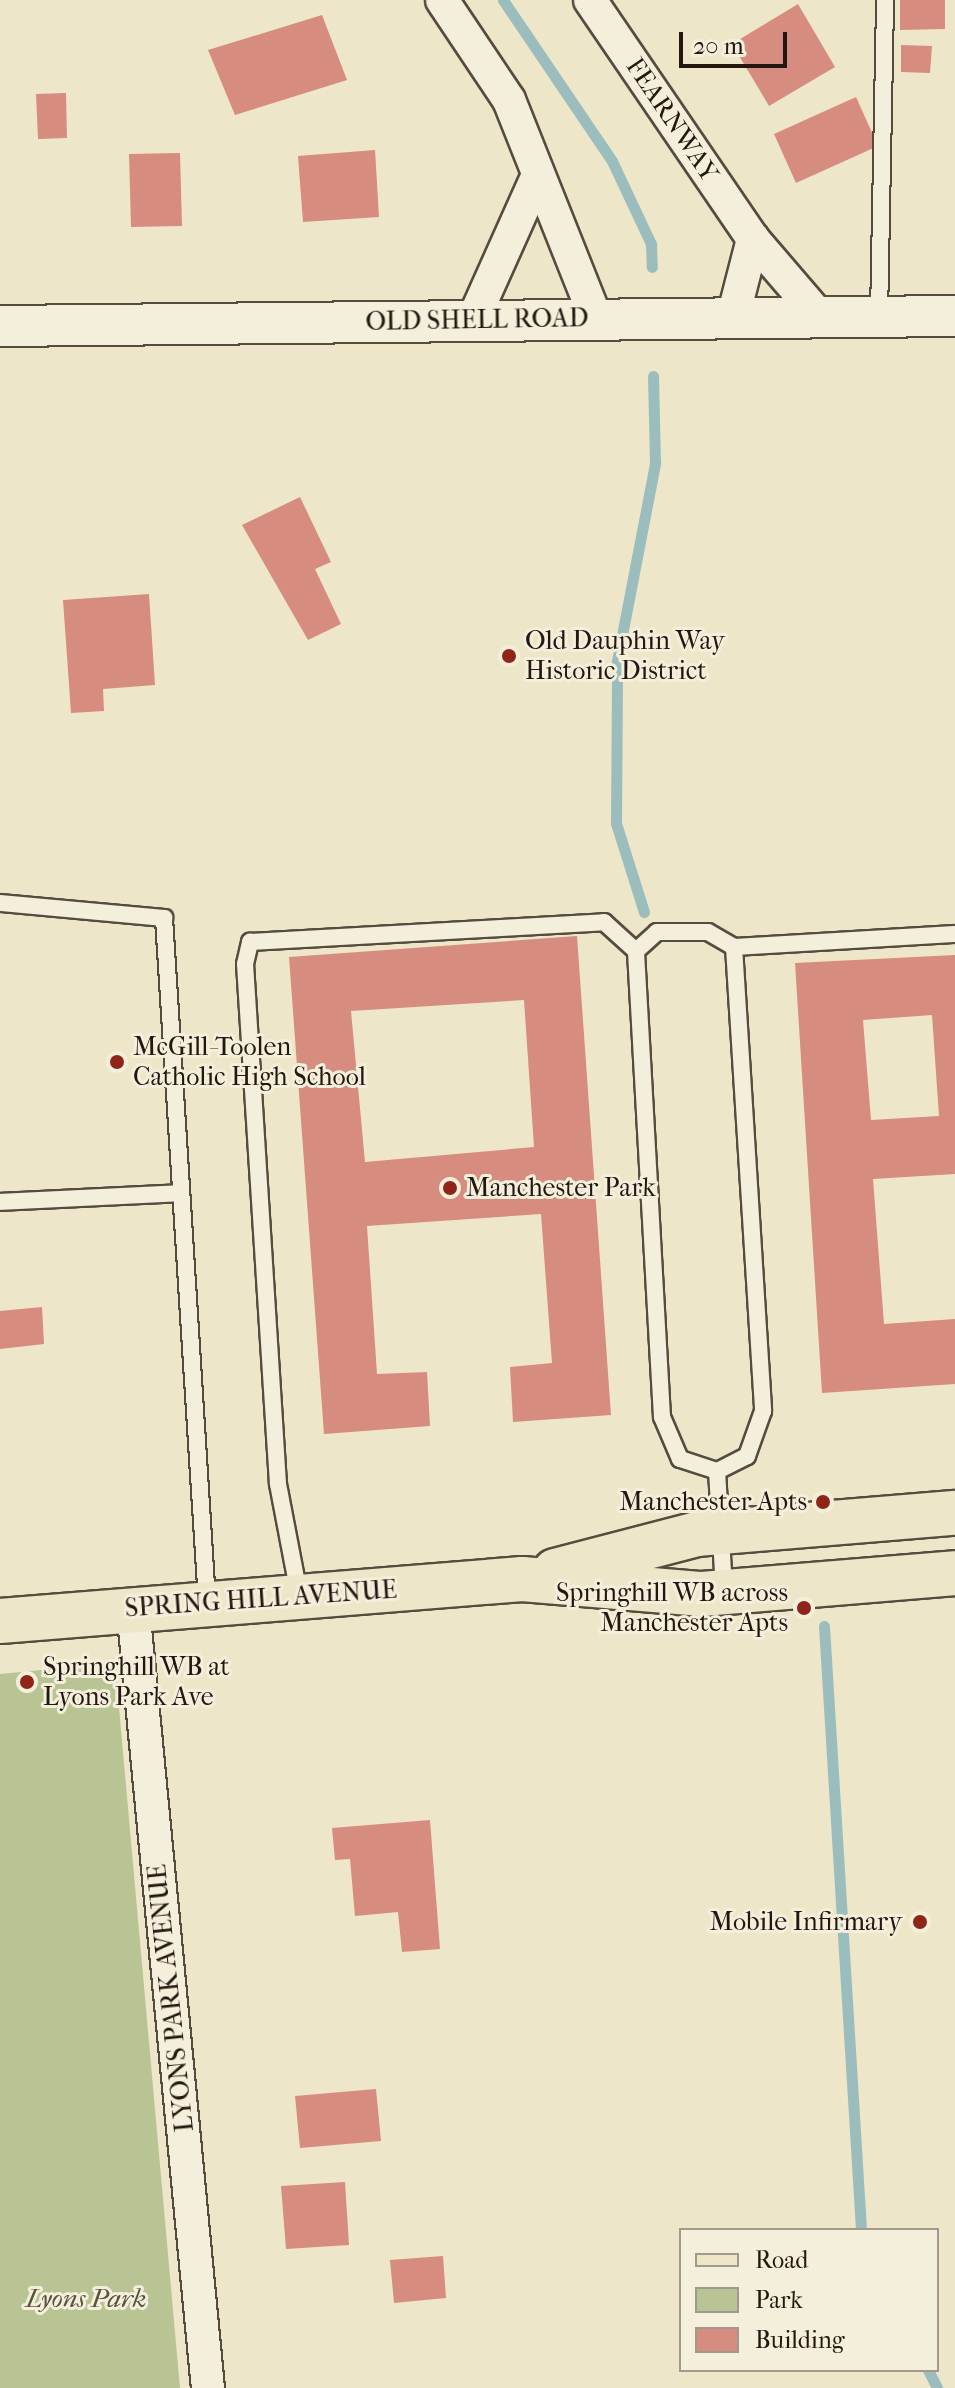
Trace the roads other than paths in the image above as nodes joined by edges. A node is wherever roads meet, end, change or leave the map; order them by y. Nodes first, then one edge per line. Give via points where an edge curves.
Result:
1 (442, 0) edge
2 (590, 0) edge
3 (885, 0) edge
4 (536, 179) junction
5 (753, 239) junction
6 (879, 316) junction
7 (955, 316) edge
8 (733, 317) junction
9 (820, 317) junction
10 (596, 319) junction
11 (473, 320) junction
12 (0, 326) edge
13 (0, 903) edge
14 (955, 934) edge
15 (734, 947) junction
16 (636, 951) junction
17 (181, 1193) junction
18 (0, 1202) edge
19 (717, 1471) junction
20 (955, 1513) edge
21 (720, 1532) junction
22 (955, 1573) edge
23 (522, 1579) junction
24 (724, 1592) junction
25 (299, 1596) junction
26 (207, 1602) junction
27 (133, 1608) junction
28 (0, 1621) edge
29 (208, 2388) edge

1 - 4 street via 509,100
2 - 5 street, FEARNWAY
3 - 6 lane
4 - 10 street
4 - 11 street
5 - 8 street
5 - 9 street, FEARNWAY
6 - 7 street, OLD SHELL ROAD
6 - 9 street, OLD SHELL ROAD
8 - 9 street, OLD SHELL ROAD
8 - 10 street, OLD SHELL ROAD
10 - 11 street, OLD SHELL ROAD
11 - 12 street, OLD SHELL ROAD
13 - 17 lane via 164,918
14 - 15 lane
15 - 16 lane via 708,932 657,932
15 - 19 lane via 763,1411 747,1456
16 - 19 lane via 662,1417 680,1459
16 - 25 lane via 604,922 250,942 245,964 278,1484
17 - 18 lane
17 - 26 lane
19 - 21 lane
20 - 21 main road, SPRING HILL AVENUE
21 - 23 main road, SPRING HILL AVENUE
21 - 24 lane
22 - 24 main road, SPRING HILL AVENUE
23 - 24 main road, SPRING HILL AVENUE
23 - 25 main road, SPRING HILL AVENUE
25 - 26 main road, SPRING HILL AVENUE
26 - 27 main road, SPRING HILL AVENUE
27 - 28 main road, SPRING HILL AVENUE
27 - 29 street, LYONS PARK AVENUE

